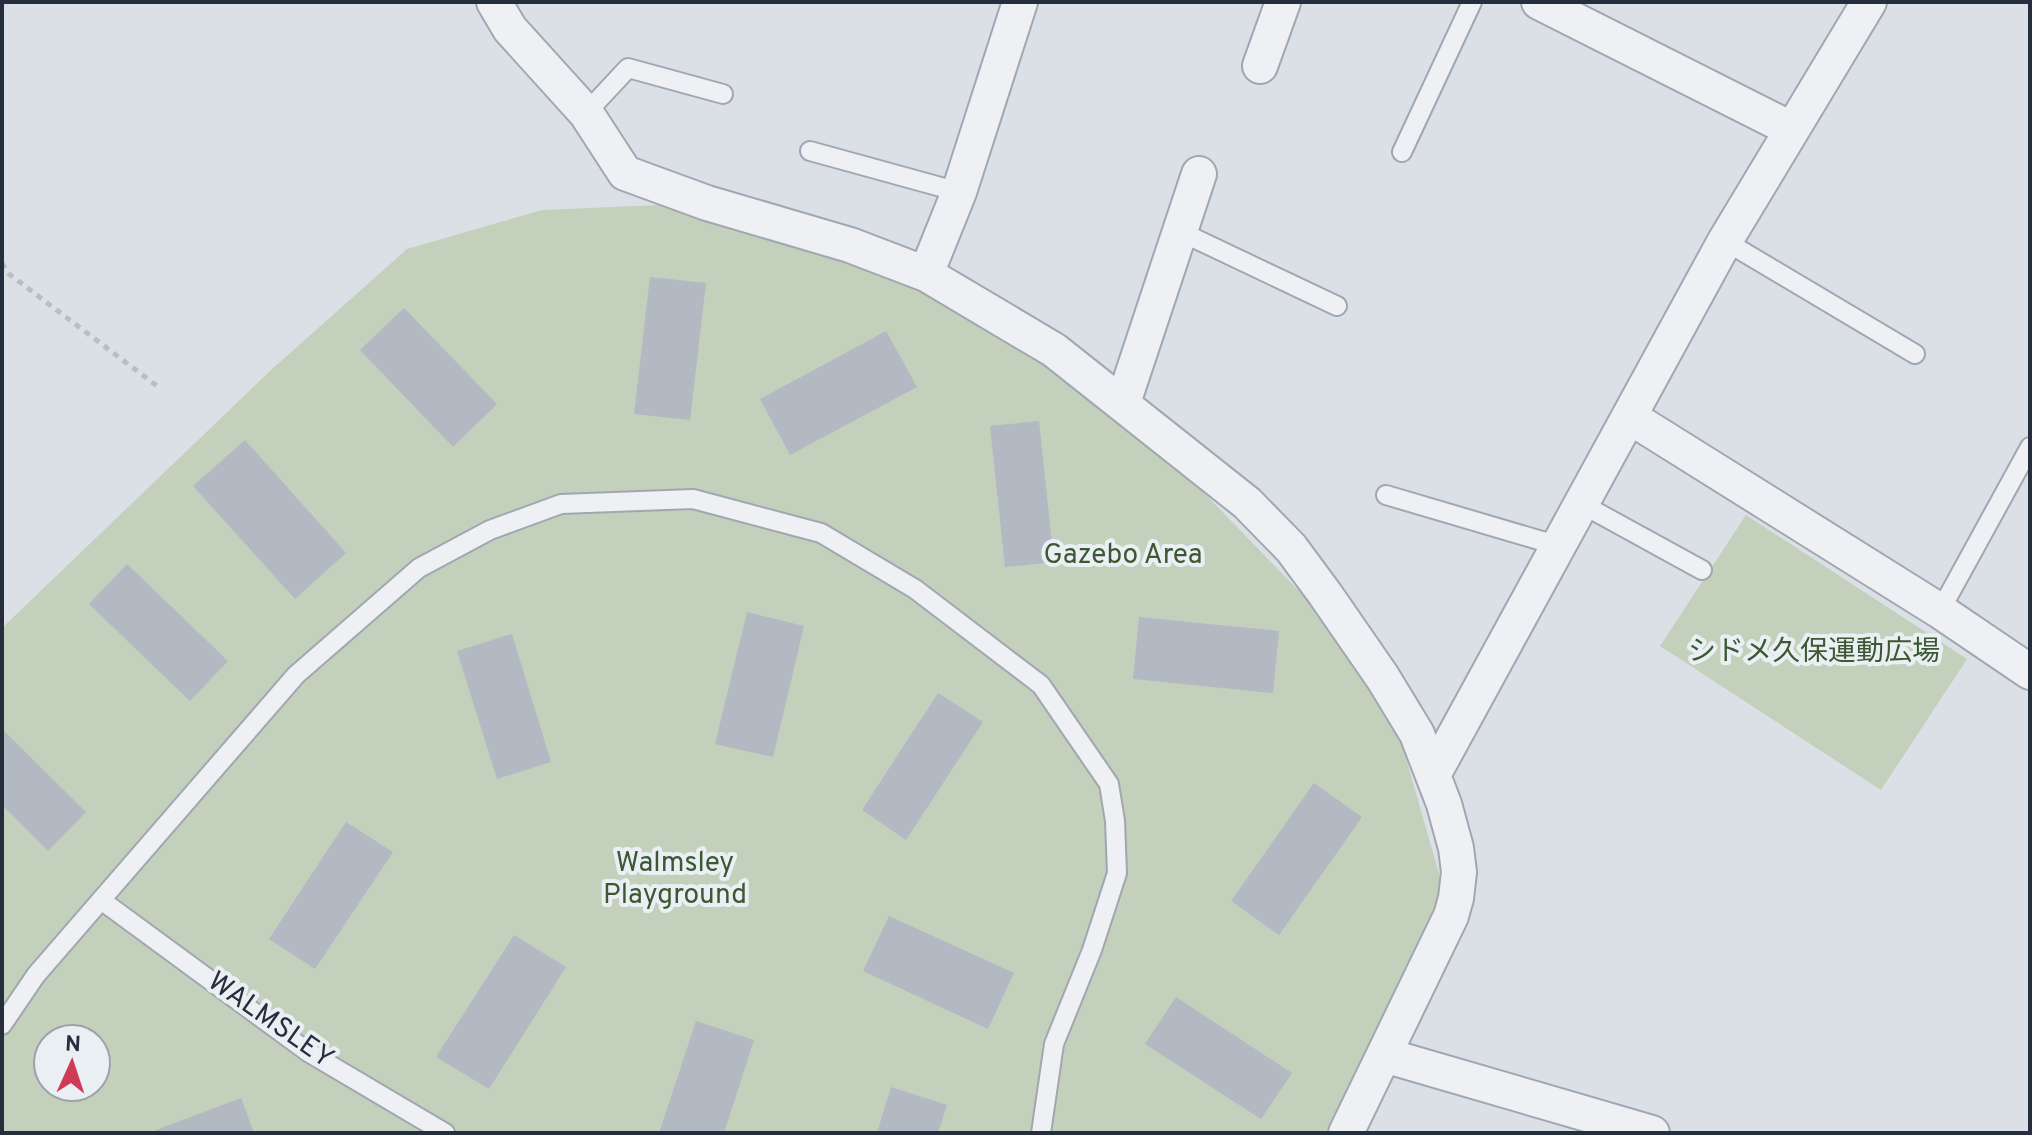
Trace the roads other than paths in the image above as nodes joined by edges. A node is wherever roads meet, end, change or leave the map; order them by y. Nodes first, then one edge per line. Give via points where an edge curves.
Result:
1 (494, 2) edge
2 (1020, 2) edge
3 (1283, 2) edge
4 (1472, 2) edge
5 (1539, 2) edge
6 (1869, 2) edge
7 (1260, 66) dead end
8 (723, 94) dead end
9 (586, 113) junction
10 (1791, 129) junction
11 (810, 151) dead end
12 (1402, 152) dead end
13 (1199, 174) dead end
14 (959, 192) junction
15 (1181, 232) junction
16 (1725, 241) junction
17 (926, 274) junction
18 (1337, 306) dead end
19 (1915, 354) dead end
20 (1123, 403) junction
21 (1630, 417) junction
22 (2030, 447) edge
23 (1386, 495) dead end
24 (1580, 503) junction
25 (1559, 546) junction
26 (1702, 570) dead end
27 (1940, 611) junction
28 (2030, 672) edge
29 (1433, 775) junction
30 (101, 900) junction
31 (2, 1025) edge
32 (1384, 1055) junction
33 (445, 1133) edge
34 (1041, 1133) edge
35 (1346, 1133) edge
36 (1652, 1133) edge

1 - 9 street via 510,29
2 - 14 street
3 - 7 street
4 - 12 lane
5 - 10 street
6 - 10 street
8 - 9 lane via 628,68
9 - 17 street via 625,173
10 - 16 street
11 - 14 lane
13 - 15 street
14 - 17 street
15 - 18 lane
15 - 20 street
16 - 19 lane
16 - 21 street
17 - 20 street via 1054,350
20 - 29 street via 1247,503 1291,548 1383,678 1417,734
21 - 24 street
21 - 27 street
22 - 27 lane
23 - 25 lane
24 - 25 street
24 - 26 lane
25 - 29 street
27 - 28 street
29 - 32 street via 1456,848 1456,898
30 - 31 lane via 36,975
30 - 33 lane, WALMSLEY via 308,1052
30 - 34 lane via 296,675 419,568 490,530 561,504 693,499 821,533 915,589 1041,685 1109,784 1117,873 1054,1044
32 - 35 street
32 - 36 street

